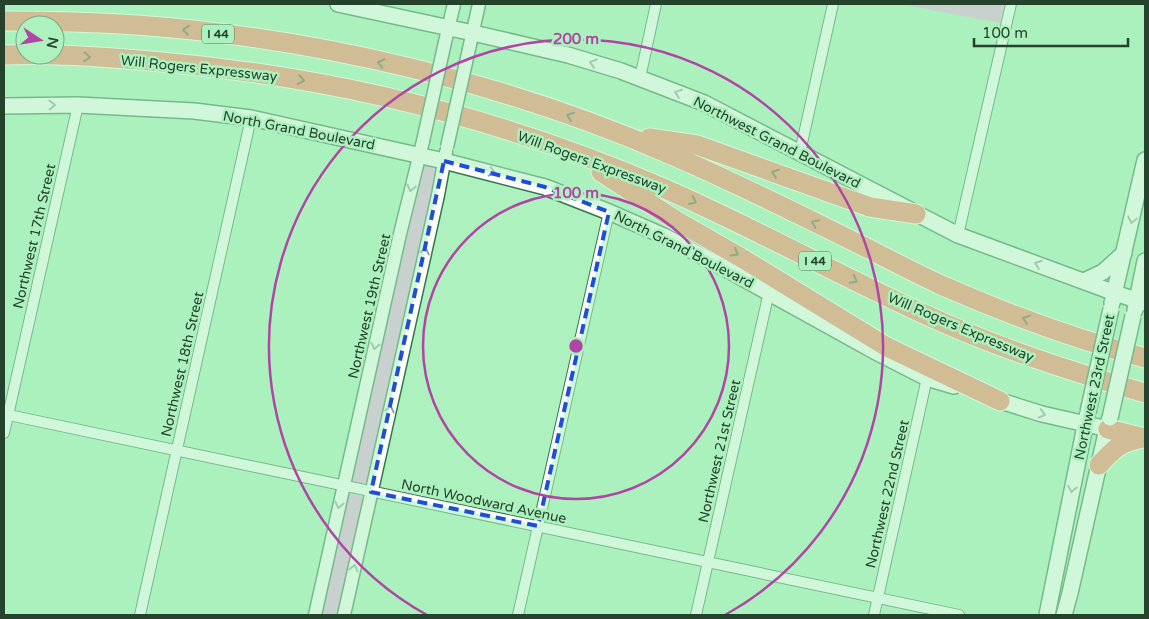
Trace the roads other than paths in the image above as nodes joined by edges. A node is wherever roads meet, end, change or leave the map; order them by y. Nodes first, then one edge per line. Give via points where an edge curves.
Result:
1 (338, 4) edge
2 (454, 4) edge
3 (479, 4) edge
4 (656, 4) edge
5 (833, 4) edge
6 (1011, 4) edge
7 (4, 21) edge
8 (448, 27) junction
9 (473, 32) junction
10 (4, 55) edge
11 (640, 78) junction
12 (78, 105) junction
13 (4, 106) edge
14 (251, 118) junction
15 (616, 132) junction
16 (422, 148) junction
17 (567, 150) junction
18 (800, 152) junction
19 (446, 154) junction
20 (1145, 160) edge
21 (610, 212) junction
22 (916, 214) junction
23 (958, 235) junction
24 (1124, 254) junction
25 (1145, 261) edge
26 (1084, 281) junction
27 (769, 292) junction
28 (1115, 294) junction
29 (1141, 302) edge
30 (1145, 358) edge
31 (928, 378) junction
32 (1145, 393) edge
33 (1000, 401) junction
34 (6, 414) edge
35 (1087, 418) junction
36 (1109, 423) junction
37 (4, 433) edge
38 (1144, 438) edge
39 (177, 451) junction
40 (1099, 465) junction
41 (344, 485) junction
42 (371, 492) junction
43 (538, 526) junction
44 (708, 563) junction
45 (878, 598) junction
46 (140, 615) edge
47 (315, 615) edge
48 (344, 615) edge
49 (518, 615) edge
50 (696, 615) edge
51 (874, 615) edge
52 (959, 615) edge
53 (1047, 615) edge
54 (1064, 615) edge

1 - 8 main road, Northwest Grand Boulevard
2 - 8 street, Northwest 19th Street
3 - 9 street
4 - 11 street
5 - 18 street
6 - 23 street
15 -> 7 highway, I 44 via 474,85 311,48 137,25
8 - 9 main road, Northwest Grand Boulevard
8 - 16 street, Northwest 19th Street, bridge
11 -> 9 main road, Northwest Grand Boulevard via 568,55
9 - 19 street, bridge
10 -> 17 highway, Will Rogers Expressway / I 44 via 135,60 304,80 418,105
18 -> 11 main road, Northwest Grand Boulevard via 704,103
13 -> 12 main road, North Grand Boulevard
12 - 14 main road, North Grand Boulevard via 194,111
12 - 34 street, Northwest 17th Street
14 - 16 main road, North Grand Boulevard
14 - 39 street, Northwest 18th Street
22 -> 15 highway via 870,207 697,145
30 -> 15 highway, I 44 via 1013,315 938,284 711,172
16 - 19 main road, North Grand Boulevard
16 -> 41 street, Northwest 19th Street
17 -> 32 highway, Will Rogers Expressway / I 44 via 660,186 967,332 1056,366
17 -> 33 highway via 677,221 887,347
18 - 22 main road, Northwest Grand Boulevard
19 -> 21 main road, North Grand Boulevard
42 -> 19 street
20 -> 24 main road, Northwest 23rd Street
21 - 27 main road, North Grand Boulevard via 664,236
21 - 43 street
22 - 23 main road, Northwest Grand Boulevard
26 -> 23 main road, Northwest Grand Boulevard
24 - 26 main road via 1103,272
24 - 28 main road, Northwest 23rd Street
25 - 29 main road, Northwest 23rd Street
26 - 28 main road, Northwest Grand Boulevard
27 - 31 main road, North Grand Boulevard
27 - 44 street, Northwest 21st Street
28 - 29 main road, Northwest Grand Boulevard
28 - 35 main road, Northwest 23rd Street, bridge
29 - 36 main road, Northwest 23rd Street, bridge via 1133,316
31 - 33 main road, North Grand Boulevard
31 - 45 street, Northwest 22nd Street
33 -> 35 main road, North Grand Boulevard
34 - 37 street, Northwest 17th Street
34 - 39 street, North Woodward Avenue
35 - 36 main road, North Grand Boulevard
35 -> 53 main road, Northwest 23rd Street
36 - 38 highway
36 - 40 main road, Northwest 23rd Street
38 - 40 highway via 1125,441
39 - 41 street, North Woodward Avenue
39 - 46 street, Northwest 18th Street
40 - 54 main road, Northwest 23rd Street
41 - 42 street, North Woodward Avenue
41 -> 47 street, Northwest 19th Street
42 - 43 street, North Woodward Avenue
48 -> 42 street
43 - 44 street, North Woodward Avenue
43 - 49 street
44 - 45 street, North Woodward Avenue
44 - 50 street, Northwest 21st Street
45 - 51 street, Northwest 22nd Street
45 - 52 street, North Woodward Avenue

